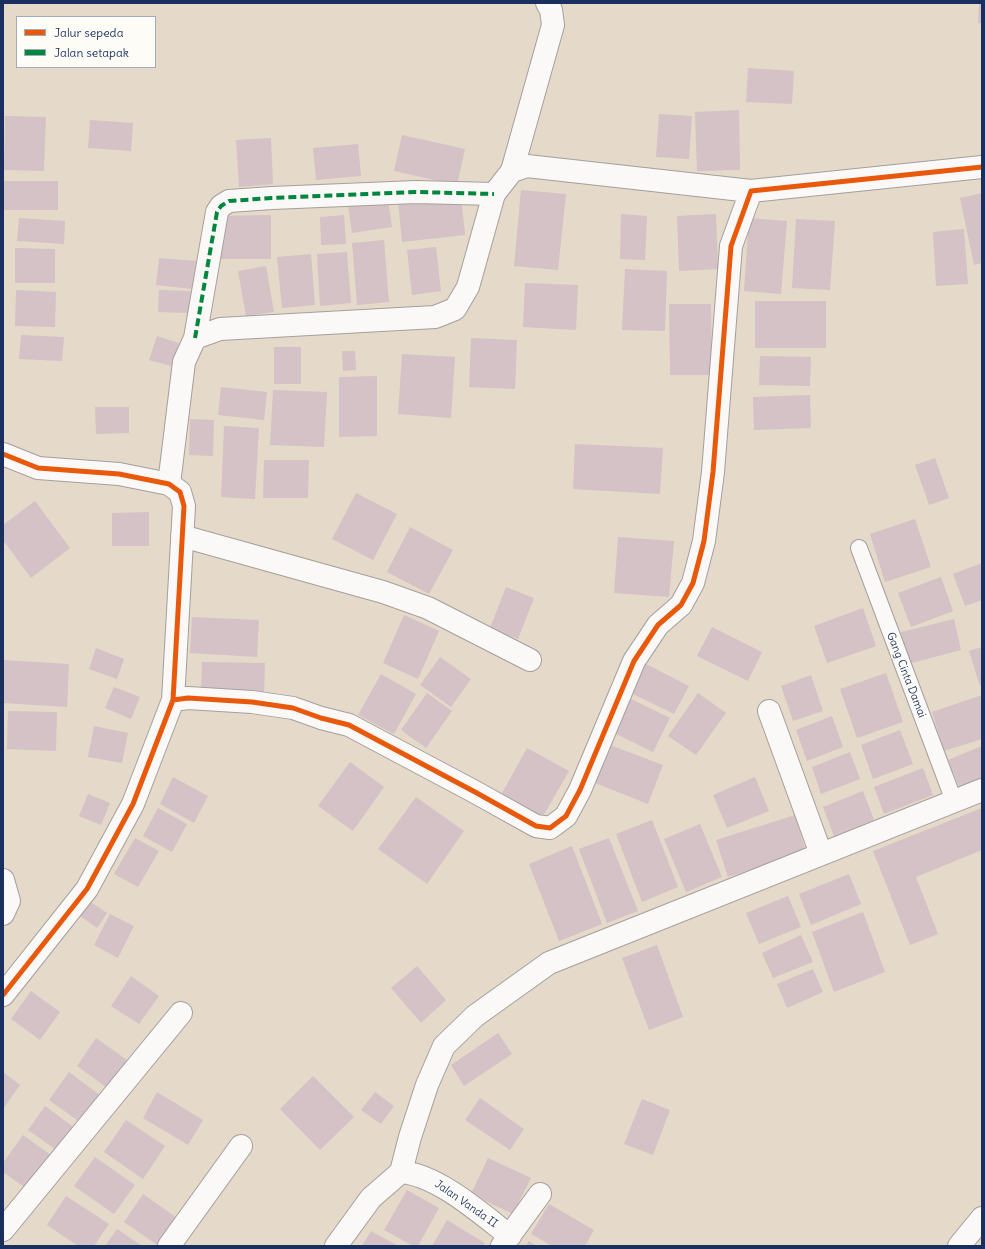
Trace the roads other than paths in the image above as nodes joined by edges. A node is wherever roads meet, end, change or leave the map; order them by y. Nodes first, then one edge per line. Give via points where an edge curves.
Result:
1 (547, 3) edge
2 (982, 167) edge
3 (512, 171) junction
4 (751, 191) junction
5 (494, 194) junction
6 (196, 338) junction
7 (3, 454) edge
8 (169, 484) junction
9 (182, 536) junction
10 (859, 548) dead end
11 (530, 660) dead end
12 (173, 700) junction
13 (769, 711) dead end
14 (982, 790) edge
15 (954, 801) junction
16 (821, 854) junction
17 (3, 880) edge
18 (3, 914) edge
19 (3, 995) edge
20 (181, 1013) dead end
21 (241, 1146) dead end
22 (401, 1172) junction
23 (540, 1194) dead end
24 (982, 1218) edge
25 (3, 1230) edge
26 (506, 1241) edge
27 (169, 1246) edge
28 (336, 1246) edge
29 (959, 1246) edge

1 - 3 street via 554,25
2 - 4 street
3 - 4 street via 527,166
3 - 5 street
4 - 12 street via 731,246 713,472 704,541 693,583 681,605 658,625 634,662 580,790 566,816 550,828 536,826 349,725 293,708 252,702 188,698
5 - 6 street via 468,286 455,309 435,317 220,329
5 - 6 street via 416,192 229,201 217,212
6 - 8 street via 184,362
7 - 8 street via 38,468 119,474
8 - 9 street via 180,492 184,506
9 - 11 street via 383,592 428,608
9 - 12 street
10 - 15 lane, Gang Cinta Damai
12 - 19 street via 133,804 87,889
13 - 16 street
14 - 15 street
15 - 16 street
16 - 22 street via 549,963 475,1016 444,1046 427,1085
17 - 18 street via 9,901
20 - 25 street
21 - 27 street
22 - 26 street, Jalan Vanda II via 429,1178 470,1204
22 - 28 street via 372,1198
23 - 26 street
24 - 29 street

